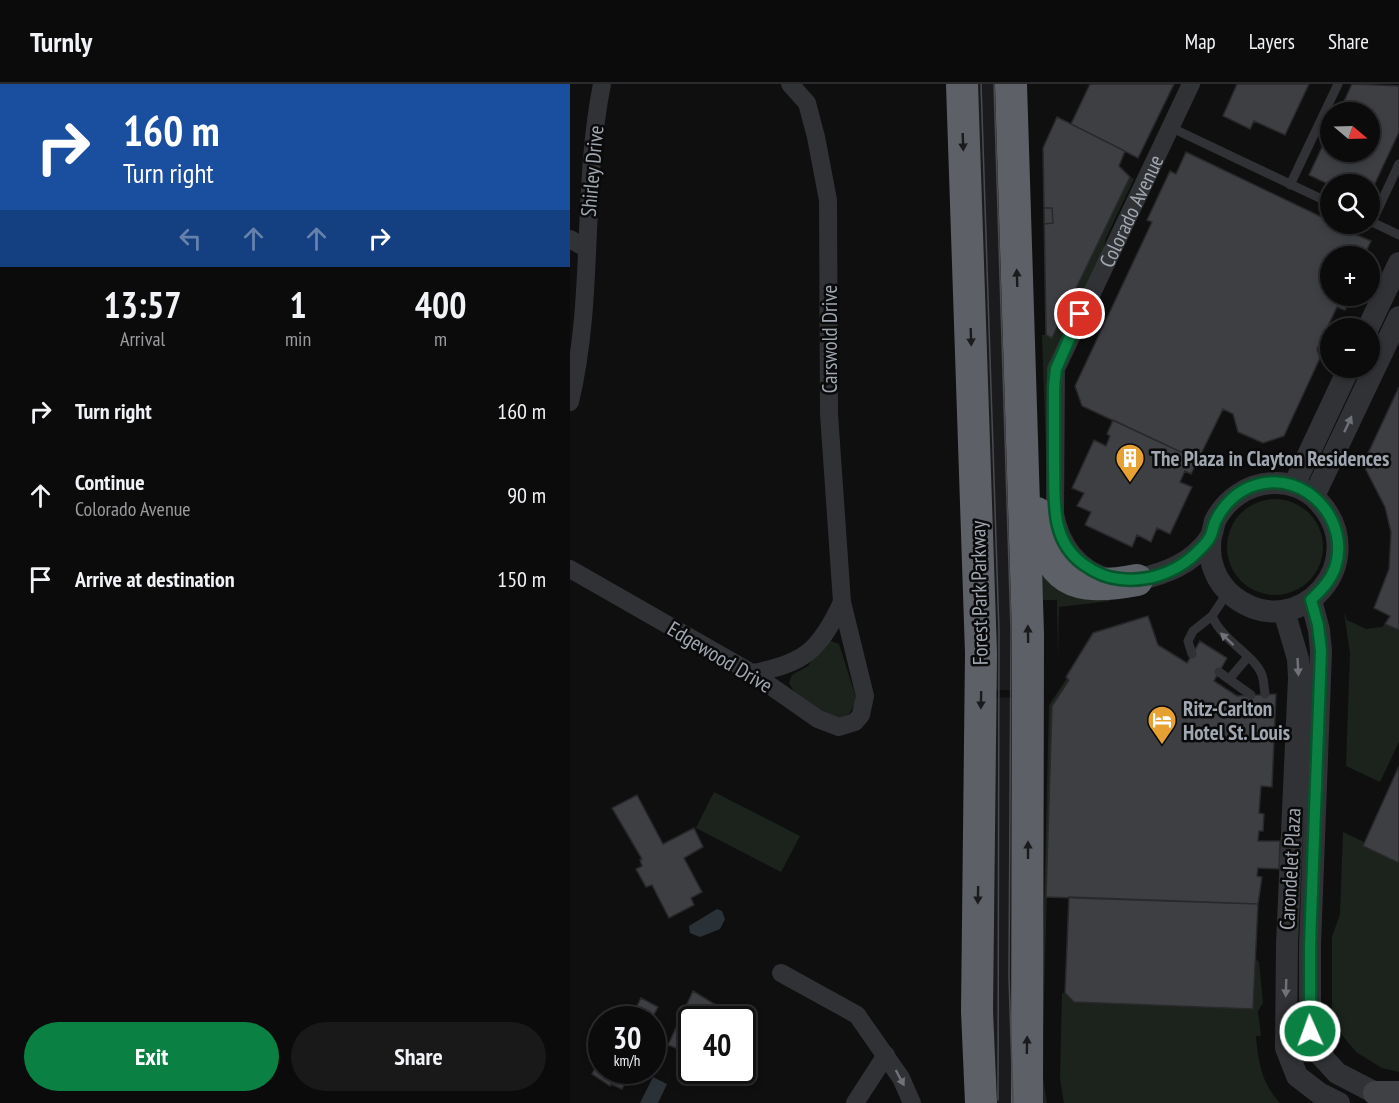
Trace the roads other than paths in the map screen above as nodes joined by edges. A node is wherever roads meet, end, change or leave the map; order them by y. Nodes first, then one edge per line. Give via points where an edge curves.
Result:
1 (602, 84) edge
2 (790, 84) edge
3 (962, 84) edge
4 (1011, 84) edge
5 (1191, 84) edge
6 (1338, 84) edge
7 (1170, 127) junction
8 (1399, 164) edge
9 (1290, 185) junction
10 (1320, 198) edge
11 (1380, 203) edge
12 (1380, 226) edge
13 (1399, 235) edge
14 (570, 239) edge
15 (586, 249) junction
16 (1399, 263) edge
17 (1399, 317) edge
18 (1373, 318) edge
19 (1380, 349) edge
20 (1344, 378) edge
21 (1366, 378) edge
22 (570, 402) edge
23 (1023, 420) junction
24 (1293, 485) junction
25 (1314, 496) junction
26 (1211, 536) junction
27 (570, 569) edge
28 (1137, 580) junction
29 (1228, 592) junction
30 (1311, 600) junction
31 (842, 602) junction
32 (1284, 611) junction
33 (1212, 616) junction
34 (1192, 654) dead end
35 (1248, 657) junction
36 (1219, 672) dead end
37 (753, 673) junction
38 (1230, 678) junction
39 (1265, 694) dead end
40 (1251, 695) dead end
41 (864, 707) joint
42 (1287, 945) junction
43 (1310, 945) junction
44 (781, 973) dead end
45 (977, 1011) junction
46 (886, 1054) junction
47 (1399, 1093) edge
48 (1385, 1098) edge
49 (855, 1103) edge
50 (912, 1103) edge
51 (969, 1103) edge
52 (981, 1103) edge
53 (1027, 1103) edge
54 (1339, 1103) edge

1 - 15 street, Shirley Drive
2 - 31 street, Carswold Drive via 807,103 828,201 829,414
3 -> 45 highway, Forest Park Parkway via 981,653
23 -> 4 highway
5 - 7 street, Colorado Avenue
6 - 9 lane
7 - 9 lane
7 - 28 street, Colorado Avenue via 1056,369 1054,514 1065,546 1075,558 1105,576
8 - 11 lane
9 - 10 lane
12 - 13 lane
14 - 15 street
15 - 22 street, Shirley Drive via 580,360
16 - 18 street
17 - 19 street
20 - 24 street
25 -> 21 street
23 - 28 highway via 1038,519 1053,563 1065,576 1081,584 1102,586
53 -> 23 highway via 1028,634
24 - 25 street
24 - 26 street via 1275,482 1239,493 1225,506
25 - 30 street via 1332,520 1338,549 1335,569
26 - 28 street, Colorado Avenue via 1179,567
26 - 29 street via 1211,562
27 - 37 street, Edgewood Drive
29 - 32 street via 1244,604 1264,611
29 - 33 lane
30 - 32 street
30 - 43 street, Carondelet Plaza via 1321,651
31 - 37 street, Carswold Drive via 829,631 802,659
31 - 41 street, Carswold Drive via 865,696
32 -> 42 street, Carondelet Plaza via 1298,659 1299,678
33 - 34 lane via 1193,631 1188,641
35 -> 33 lane via 1225,639
35 - 38 lane
35 - 39 lane via 1261,673
36 - 38 lane
37 - 41 street, Edgewood Drive via 828,724 849,725
38 - 40 lane
42 - 43 lane
42 -> 54 street, Carondelet Plaza via 1284,1031 1290,1062 1297,1076
43 - 48 street, Carondelet Plaza via 1309,1012 1315,1049 1337,1073
44 - 46 street via 857,1015
45 - 51 highway
45 - 52 highway, Forest Park Parkway
46 - 49 street
46 -> 50 street
47 - 48 main road

